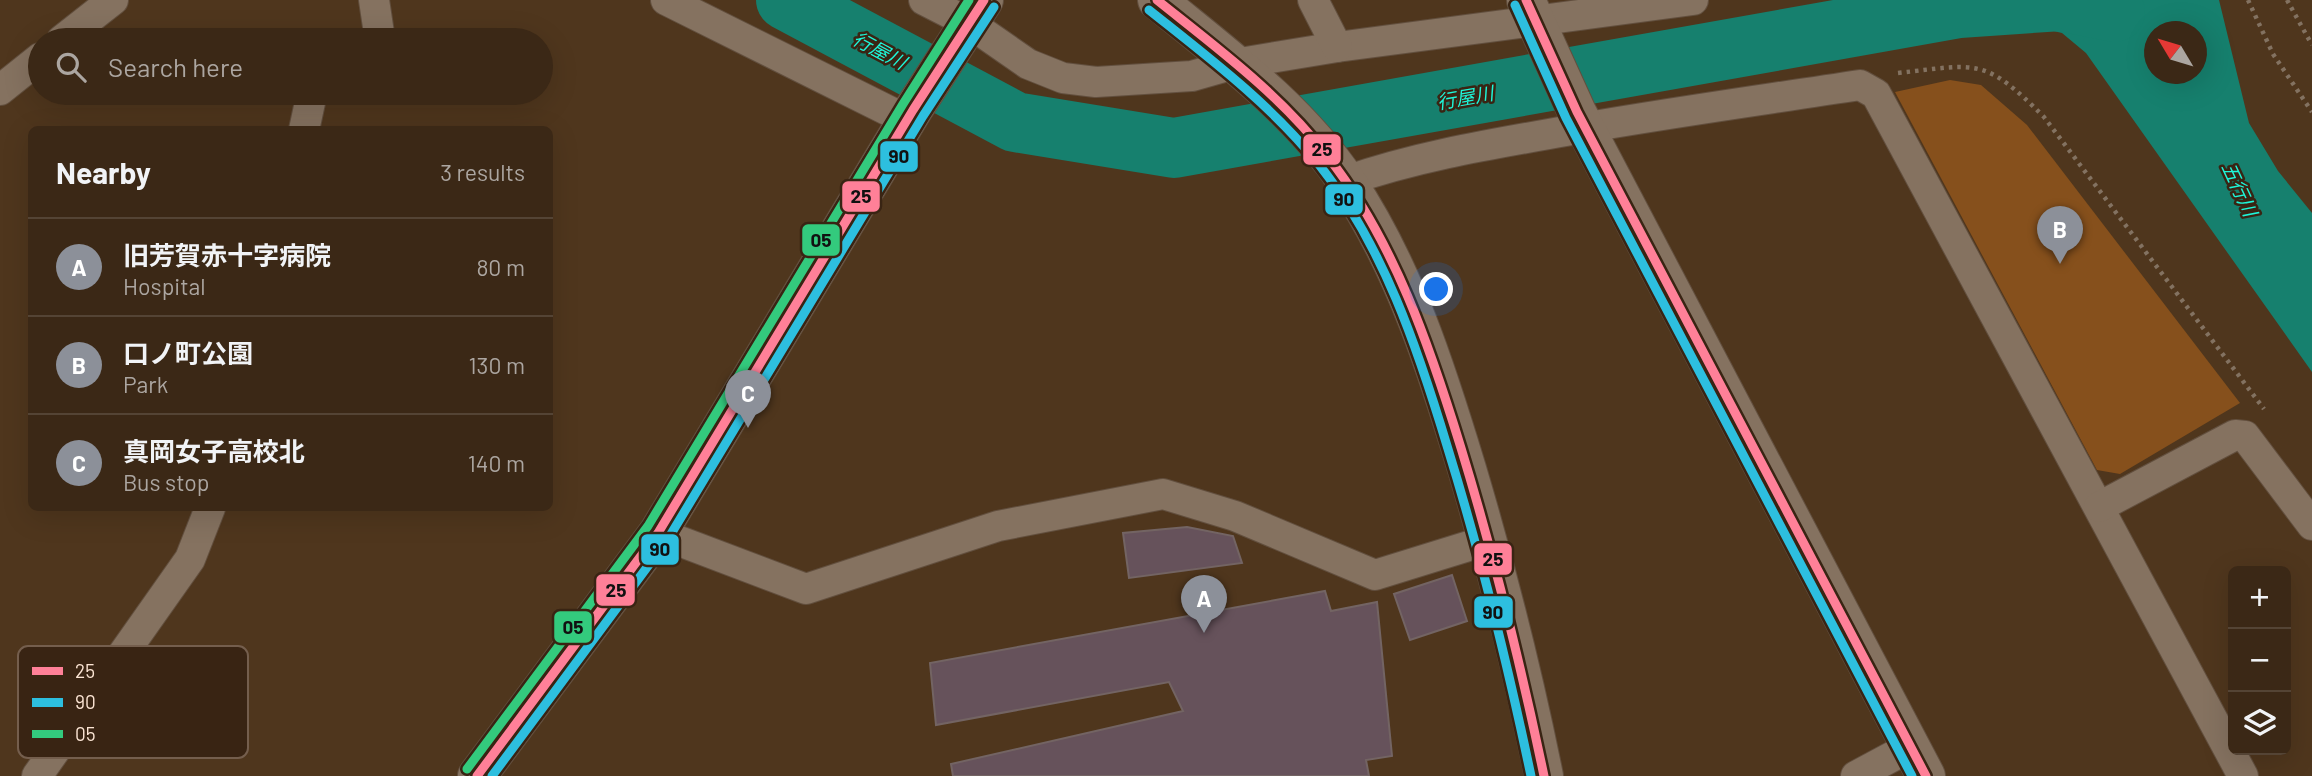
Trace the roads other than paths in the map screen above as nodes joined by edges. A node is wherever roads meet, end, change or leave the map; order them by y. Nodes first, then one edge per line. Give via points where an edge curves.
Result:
1 (113, 0) edge
2 (374, 0) edge
3 (666, 0) edge
4 (924, 0) edge
5 (1157, 0) edge
6 (1314, 0) edge
7 (1693, 0) edge
8 (1535, 21) edge
9 (970, 22) edge
10 (77, 28) edge
11 (378, 28) edge
12 (1337, 47) junction
13 (1234, 64) junction
14 (28, 68) edge
15 (0, 90) edge
16 (309, 105) edge
17 (910, 115) junction
18 (1582, 119) junction
19 (305, 126) edge
20 (1337, 169) junction
21 (2099, 507) junction
22 (209, 511) edge
23 (2312, 525) edge
24 (658, 533) junction
25 (1488, 540) junction
26 (129, 646) edge
27 (50, 758) edge
28 (1918, 761) edge
29 (37, 776) edge
30 (477, 776) edge
31 (1544, 776) edge
32 (1856, 776) edge
33 (2242, 776) edge

1 - 10 street
2 - 11 street
3 - 17 street
4 - 9 street
5 - 13 street
6 - 12 street
7 - 8 street
8 - 12 street
8 - 18 street
9 - 13 street via 1028,64 1063,78 1096,82 1192,76
9 - 17 street
12 - 13 street
13 - 20 street
14 - 15 street
16 - 19 street
17 - 24 street
18 - 20 street via 1460,150
18 - 21 street via 1860,85 1876,94
18 - 28 street
20 - 25 street via 1396,271 1427,344
21 - 23 street via 2235,435 2245,436
21 - 33 street
22 - 26 street via 190,559
24 - 25 street via 806,589 998,526 1163,494 1235,516 1375,575
24 - 30 street
25 - 31 street
27 - 29 street
28 - 32 street

